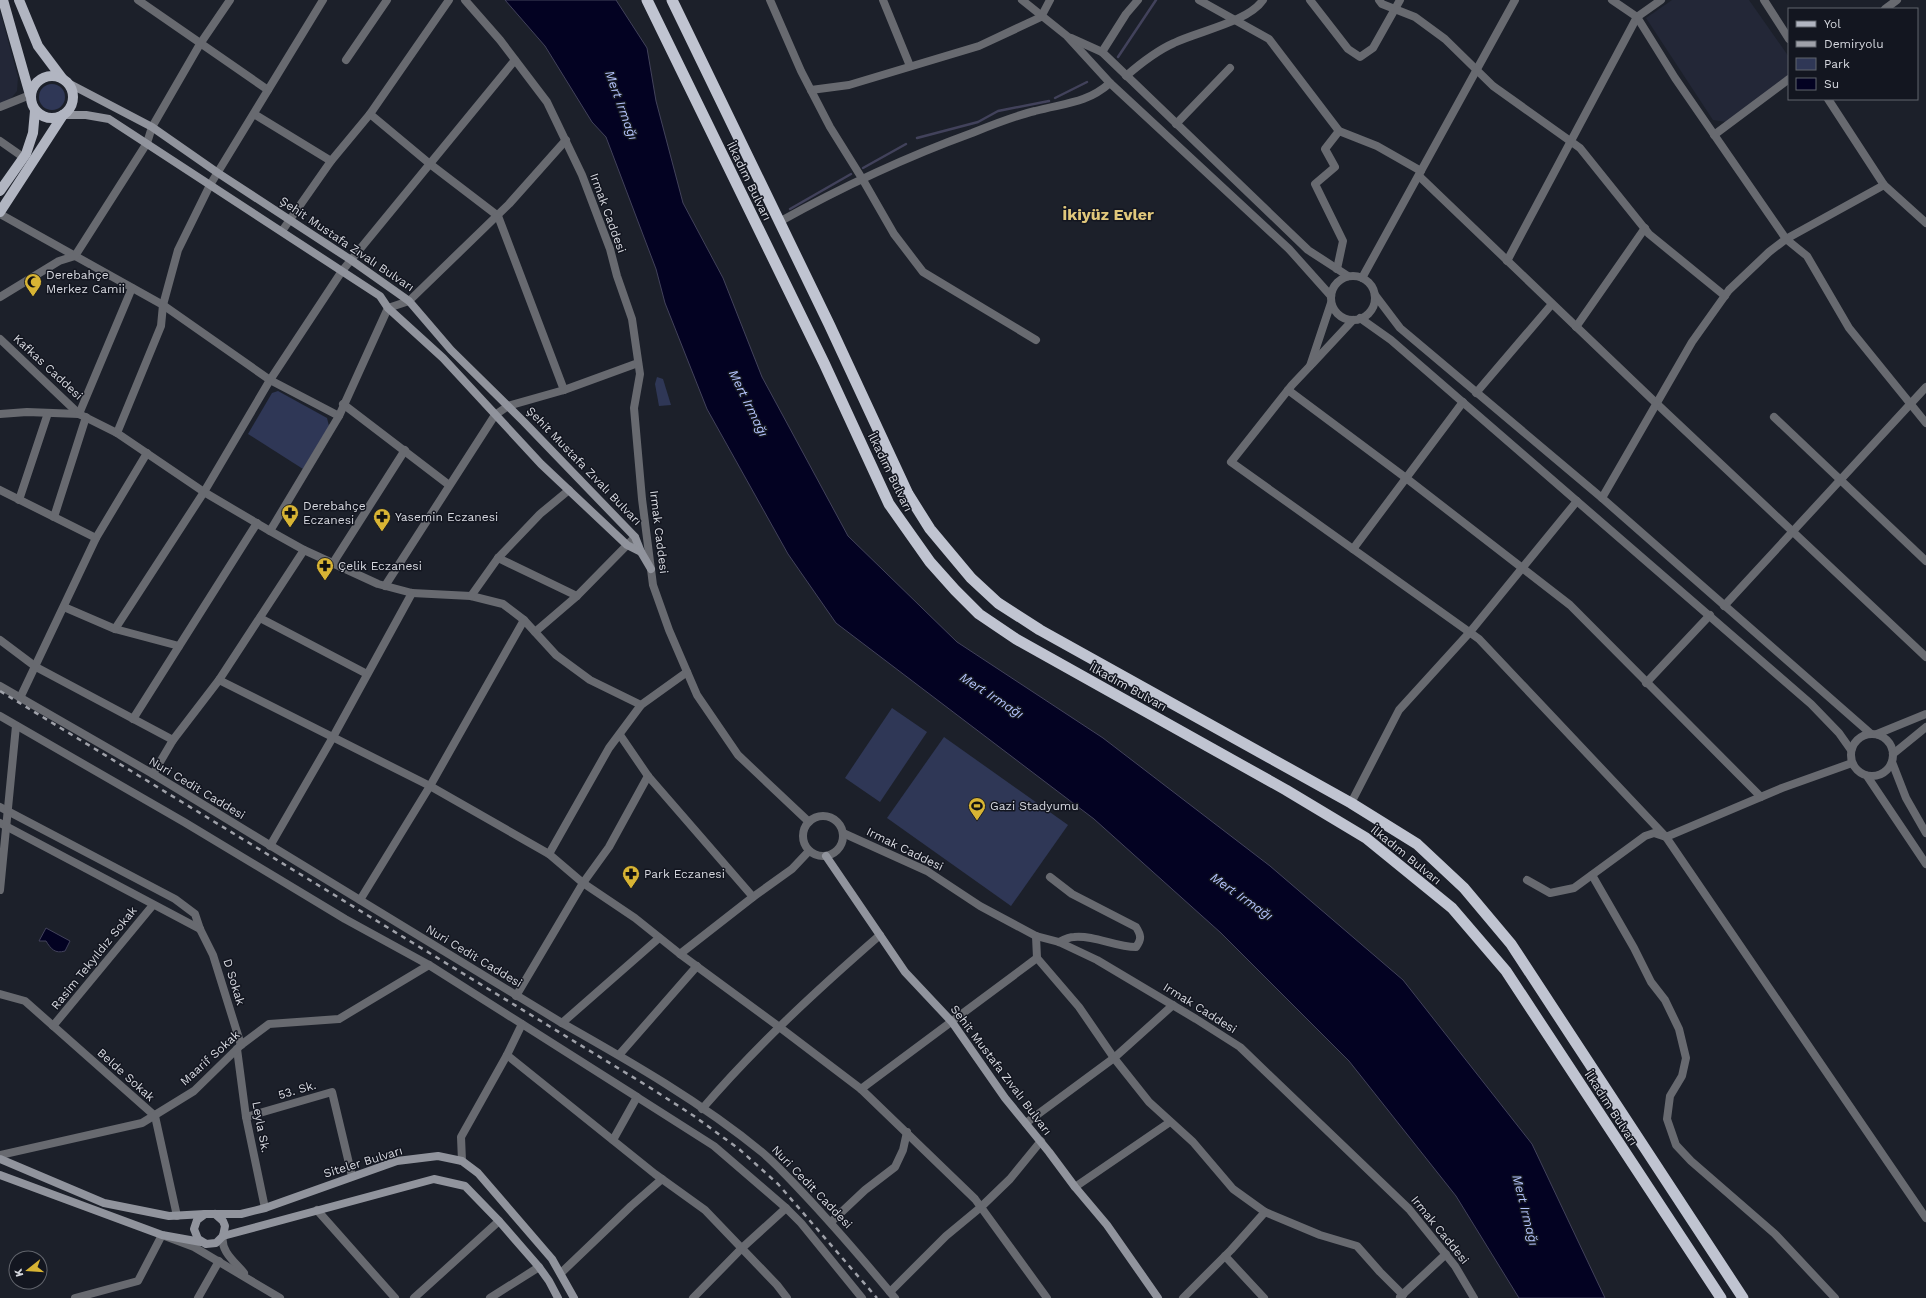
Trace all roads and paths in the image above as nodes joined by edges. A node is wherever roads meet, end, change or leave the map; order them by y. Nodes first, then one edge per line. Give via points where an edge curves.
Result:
1 (3, 0) edge
2 (19, 0) edge
3 (138, 0) edge
4 (230, 0) edge
5 (323, 0) edge
6 (387, 0) edge
7 (449, 0) edge
8 (464, 0) edge
9 (647, 0) edge
10 (672, 0) edge
11 (770, 0) edge
12 (883, 0) edge
13 (1022, 0) edge
14 (1050, 0) edge
15 (1138, 0) edge
16 (1199, 0) edge
17 (1263, 0) edge
18 (1310, 0) edge
19 (1379, 0) edge
20 (1400, 0) edge
21 (1515, 0) edge
22 (1612, 0) edge
23 (1661, 0) edge
24 (1764, 0) edge
25 (1897, 0) edge
26 (1886, 8) edge
27 (1396, 9) junction
28 (1041, 17) junction
29 (1637, 17) junction
30 (1236, 19) junction
31 (1067, 36) junction
32 (1788, 37) edge
33 (200, 44) junction
34 (1102, 52) junction
35 (346, 60) dead end
36 (515, 60) junction
37 (910, 66) junction
38 (1230, 68) dead end
39 (1477, 69) junction
40 (1126, 76) junction
41 (65, 81) junction
42 (1788, 81) edge
43 (1110, 83) junction
44 (268, 90) junction
45 (811, 90) junction
46 (30, 95) junction
47 (1829, 100) edge
48 (0, 107) edge
49 (35, 111) junction
50 (254, 114) junction
51 (370, 114) junction
52 (63, 115) junction
53 (1176, 124) junction
54 (152, 127) junction
55 (1339, 132) junction
56 (1714, 135) junction
57 (566, 140) junction
58 (0, 141) edge
59 (1571, 142) junction
60 (147, 144) junction
61 (23, 157) junction
62 (331, 161) junction
63 (430, 164) junction
64 (218, 173) junction
65 (1420, 173) junction
66 (863, 180) junction
67 (210, 184) junction
68 (1884, 185) junction
69 (0, 191) edge
70 (0, 213) edge
71 (498, 216) junction
72 (289, 220) junction
73 (779, 222) junction
74 (1926, 223) edge
75 (1645, 228) junction
76 (282, 231) junction
77 (1786, 239) junction
78 (75, 256) junction
79 (351, 260) junction
80 (1507, 261) junction
81 (1337, 269) junction
82 (342, 271) junction
83 (1348, 276) junction
84 (1362, 278) junction
85 (132, 288) junction
86 (1375, 295) junction
87 (1725, 296) junction
88 (0, 297) edge
89 (1331, 299) junction
90 (409, 301) junction
91 (1552, 304) junction
92 (163, 305) junction
93 (388, 308) junction
94 (1357, 319) junction
95 (1576, 327) junction
96 (0, 339) edge
97 (1036, 340) dead end
98 (638, 363) junction
99 (1310, 366) junction
100 (270, 380) junction
101 (1926, 387) edge
102 (564, 390) junction
103 (1288, 390) junction
104 (1476, 393) junction
105 (1463, 402) junction
106 (343, 404) junction
107 (1657, 404) junction
108 (1911, 404) junction
109 (508, 406) junction
110 (48, 413) junction
111 (0, 414) edge
112 (82, 415) junction
113 (338, 416) junction
114 (495, 416) junction
115 (1774, 417) dead end
116 (1926, 423) edge
117 (117, 433) junction
118 (405, 450) junction
119 (147, 453) junction
120 (1406, 478) junction
121 (1840, 480) junction
122 (450, 484) junction
123 (0, 490) edge
124 (570, 490) junction
125 (204, 492) junction
126 (1602, 498) junction
127 (19, 500) junction
128 (1577, 501) junction
129 (54, 517) junction
130 (257, 523) junction
131 (270, 531) junction
132 (1793, 532) junction
133 (635, 537) junction
134 (96, 538) junction
135 (627, 545) junction
136 (1353, 549) junction
137 (304, 550) junction
138 (641, 552) junction
139 (498, 558) junction
140 (1926, 561) edge
141 (333, 563) junction
142 (1523, 568) junction
143 (651, 569) junction
144 (385, 586) junction
145 (412, 593) junction
146 (472, 596) junction
147 (576, 596) junction
148 (1724, 606) junction
149 (64, 607) junction
150 (1710, 615) junction
151 (260, 618) junction
152 (524, 620) junction
153 (114, 628) junction
154 (535, 632) junction
155 (1470, 632) junction
156 (0, 640) edge
157 (179, 646) junction
158 (1926, 657) edge
159 (36, 667) junction
160 (688, 672) junction
161 (367, 674) junction
162 (219, 680) junction
163 (1646, 684) junction
164 (0, 686) edge
165 (20, 698) junction
166 (641, 705) junction
167 (1926, 714) edge
168 (0, 716) edge
169 (133, 719) junction
170 (16, 726) junction
171 (1926, 727) edge
172 (1873, 734) junction
173 (620, 735) junction
174 (333, 737) junction
175 (173, 740) junction
176 (1851, 750) junction
177 (1893, 758) junction
178 (1852, 763) junction
179 (153, 774) junction
180 (648, 776) junction
181 (1867, 776) junction
182 (430, 786) junction
183 (1761, 797) junction
184 (1351, 803) junction
185 (0, 807) edge
186 (8, 812) junction
187 (808, 822) junction
188 (3, 825) edge
189 (843, 833) junction
190 (1926, 833) edge
191 (1666, 837) junction
192 (270, 846) junction
193 (809, 851) junction
194 (549, 854) junction
195 (826, 856) junction
196 (1926, 864) edge
197 (1592, 875) junction
198 (1050, 877) dead end
199 (1527, 880) dead end
200 (583, 883) junction
201 (0, 890) edge
202 (753, 897) junction
203 (360, 900) junction
204 (153, 905) junction
205 (200, 930) junction
206 (880, 935) junction
207 (1036, 936) junction
208 (659, 938) junction
209 (1059, 942) junction
210 (680, 954) junction
211 (1037, 958) junction
212 (429, 965) junction
213 (697, 966) junction
214 (0, 994) edge
215 (516, 996) junction
216 (1173, 1005) junction
217 (952, 1022) junction
218 (522, 1024) junction
219 (562, 1024) junction
220 (53, 1026) junction
221 (778, 1026) junction
222 (239, 1047) junction
223 (507, 1055) junction
224 (619, 1055) junction
225 (1114, 1058) junction
226 (861, 1089) junction
227 (637, 1097) junction
228 (702, 1109) junction
229 (155, 1116) junction
230 (246, 1117) junction
231 (1170, 1122) junction
232 (1026, 1123) junction
233 (906, 1132) junction
234 (613, 1140) junction
235 (1041, 1142) junction
236 (0, 1155) edge
237 (0, 1159) edge
238 (462, 1161) junction
239 (0, 1175) edge
240 (352, 1176) junction
241 (662, 1179) junction
242 (1075, 1187) junction
243 (982, 1207) junction
244 (265, 1208) junction
245 (786, 1208) junction
246 (317, 1210) junction
247 (1265, 1212) junction
248 (205, 1214) junction
249 (215, 1214) junction
250 (177, 1216) junction
251 (1926, 1218) edge
252 (499, 1221) junction
253 (831, 1222) junction
254 (162, 1235) junction
255 (223, 1236) junction
256 (201, 1242) junction
257 (742, 1248) junction
258 (1446, 1254) junction
259 (1225, 1256) junction
260 (219, 1261) junction
261 (539, 1267) junction
262 (561, 1273) junction
263 (250, 1280) junction
264 (892, 1295) edge
265 (1401, 1296) edge
266 (75, 1298) edge
267 (198, 1298) edge
268 (280, 1298) edge
269 (395, 1298) edge
270 (414, 1298) edge
271 (490, 1298) edge
272 (558, 1298) edge
273 (574, 1298) edge
274 (693, 1298) edge
275 (787, 1298) edge
276 (862, 1298) edge
277 (1047, 1298) edge
278 (1158, 1298) edge
279 (1183, 1298) edge
280 (1264, 1298) edge
281 (1474, 1298) edge
282 (1721, 1298) edge
283 (1743, 1298) edge
284 (1835, 1298) edge

1 - 46 main road
2 - 41 main road, Şehit Mustafa Zıvalı Bulvarı via 38,46
3 - 33 street
4 - 33 street
5 - 44 street
6 - 35 street
7 - 51 street
8 - 36 street, Irmak Caddesi
9 - 282 highway, İlkadım Bulvarı via 824,363 889,504 930,562 979,614 1016,639 1286,790 1366,838 1452,908 1506,971
10 - 73 highway, İlkadım Bulvarı
11 - 45 street
12 - 37 street
13 - 28 street
14 - 28 street
15 - 34 street
16 - 30 street
17 - 30 street via 1246,16
18 - 27 street via 1348,49 1360,57 1373,48
19 - 27 street via 1382,4
20 - 27 street
21 - 39 street
22 - 29 street
23 - 29 street
24 - 32 street
25 - 26 street
27 - 39 street via 1415,17 1445,38
28 - 31 street
28 - 37 street via 979,46
29 - 56 street
29 - 59 street
30 - 40 street via 1175,42 1149,57
30 - 55 street via 1269,39
31 - 34 street
31 - 43 street
33 - 44 street
33 - 54 street
34 - 40 street
36 - 57 street, Irmak Caddesi via 547,102
36 - 63 street
37 - 45 street via 849,85
38 - 53 street
39 - 59 street via 1493,86
39 - 65 street
40 - 53 street
41 - 46 main road via 55,76 42,78 36,82
41 - 52 main road via 72,89 72,103
41 - 54 main road, Şehit Mustafa Zıvalı Bulvarı
42 - 56 street
43 - 66 street via 1100,92 1081,101 1034,111 971,133
43 - 89 street via 1290,249
44 - 50 street
45 - 66 street via 830,127
46 - 48 street
46 - 49 main road
47 - 68 street
49 - 52 main road via 52,118
49 - 61 main road via 33,133
50 - 62 street
50 - 64 street
51 - 62 street
51 - 63 street
52 - 60 main road, Şehit Mustafa Zıvalı Bulvarı via 86,115 108,119
52 - 70 main road
53 - 81 street via 1308,250
54 - 60 street
54 - 64 main road, Şehit Mustafa Zıvalı Bulvarı
55 - 65 street via 1377,146
55 - 81 street via 1325,149 1336,167 1315,184 1343,240
56 - 77 street
57 - 71 street
57 - 98 street, Irmak Caddesi via 610,249 632,319
58 - 61 street
59 - 75 street via 1580,148
59 - 80 street
60 - 67 main road, Şehit Mustafa Zıvalı Bulvarı
60 - 78 street
61 - 69 main road
62 - 72 street
63 - 71 street
63 - 79 street
64 - 67 street
64 - 72 main road, Şehit Mustafa Zıvalı Bulvarı
65 - 80 street
65 - 84 street
66 - 73 street via 820,199
66 - 97 street via 894,234 923,272
67 - 76 main road, Şehit Mustafa Zıvalı Bulvarı
67 - 92 street via 178,250
68 - 74 street
68 - 77 street
70 - 78 street
71 - 90 street
71 - 102 street
72 - 76 street
72 - 79 main road, Şehit Mustafa Zıvalı Bulvarı
73 - 184 highway, İlkadım Bulvarı via 908,494 930,529 971,578 998,603 1040,630
75 - 87 street
75 - 95 street
76 - 82 main road, Şehit Mustafa Zıvalı Bulvarı
77 - 87 street via 1769,252
77 - 108 street via 1807,256 1849,328
78 - 85 street
78 - 88 street via 59,262
79 - 82 street
79 - 90 main road, Şehit Mustafa Zıvalı Bulvarı
80 - 91 street
81 - 83 street
82 - 93 main road, Şehit Mustafa Zıvalı Bulvarı via 380,296
82 - 100 street
83 - 84 street
83 - 89 street via 1336,283
84 - 86 street via 1373,288
85 - 92 street
85 - 112 street
86 - 94 street via 1371,309
86 - 104 street via 1400,328
87 - 107 street via 1692,342
89 - 94 street via 1339,315
89 - 99 street
90 - 93 street
90 - 109 main road, Şehit Mustafa Zıvalı Bulvarı via 451,350
91 - 95 street
91 - 104 street
92 - 100 street
92 - 117 street via 161,326
93 - 106 street
93 - 114 main road, Şehit Mustafa Zıvalı Bulvarı via 443,358
94 - 99 street
94 - 105 street via 1391,340
95 - 107 street
96 - 112 street, Kafkas Caddesi
98 - 102 street
98 - 143 street, Irmak Caddesi via 640,374 634,408
99 - 103 street
100 - 113 street
100 - 125 street
101 - 108 street
102 - 109 street
103 - 120 street
103 - 136 street via 1231,462
104 - 126 street
105 - 120 street
105 - 128 street
106 - 113 street
106 - 118 street
107 - 126 street
107 - 132 street
108 - 116 street
108 - 121 street
109 - 114 street
109 - 133 main road, Şehit Mustafa Zıvalı Bulvarı
110 - 111 street
110 - 112 street
110 - 127 street
112 - 117 street
112 - 129 street
113 - 131 street
114 - 122 street
114 - 124 main road, Şehit Mustafa Zıvalı Bulvarı
115 - 121 street
117 - 119 street
118 - 122 street
118 - 141 street
119 - 125 street
119 - 134 street
120 - 136 street
120 - 142 street
121 - 132 street
121 - 140 street
122 - 144 street
123 - 127 street
124 - 135 main road, Şehit Mustafa Zıvalı Bulvarı
124 - 139 street via 540,514
125 - 130 street
125 - 153 street
126 - 148 street
127 - 129 street
128 - 142 street
128 - 150 street
129 - 134 street
130 - 131 street
130 - 157 street
131 - 137 street
132 - 148 street
132 - 158 street
133 - 135 street
133 - 138 main road, Şehit Mustafa Zıvalı Bulvarı
134 - 149 street
135 - 138 main road, Şehit Mustafa Zıvalı Bulvarı
135 - 147 street
136 - 155 street
137 - 141 street
137 - 151 street
138 - 143 main road
139 - 146 street
139 - 147 street
141 - 144 street
142 - 155 street
142 - 163 street via 1570,605
143 - 160 street, Irmak Caddesi via 653,585 669,630
144 - 145 street
145 - 146 street
145 - 161 street
146 - 152 street via 503,604
147 - 154 street
148 - 172 street
149 - 153 street
149 - 159 street
150 - 163 street
150 - 176 street via 1811,704 1839,733
151 - 161 street
151 - 162 street
152 - 154 street
152 - 182 street
153 - 157 street
154 - 166 street via 556,655 590,680
155 - 184 street via 1399,710
155 - 191 street via 1479,638
156 - 159 street
157 - 169 street
159 - 165 street
159 - 169 street
160 - 166 street
160 - 187 street, Irmak Caddesi via 698,695 738,755
161 - 174 street
162 - 174 street
162 - 175 street
163 - 183 street
164 - 165 street, Nuri Cedit Caddesi
165 - 179 street, Nuri Cedit Caddesi
166 - 173 street
167 - 172 street
168 - 170 street
169 - 175 street
170 - 186 street
170 - 212 street via 184,822 345,920
171 - 177 street
172 - 176 street via 1858,738
172 - 177 street via 1889,741
173 - 180 street
173 - 194 street via 609,748
174 - 182 street
174 - 192 street
175 - 179 street
176 - 178 street
177 - 181 street via 1885,772
177 - 190 street via 1906,798
178 - 181 street
178 - 183 street
179 - 192 street, Nuri Cedit Caddesi
180 - 200 street via 609,847
180 - 202 street
181 - 196 street
182 - 194 street
182 - 203 street
183 - 191 street
184 - 283 highway, İlkadım Bulvarı via 1417,844 1464,888 1511,944
185 - 186 street, D Sokak
186 - 188 street
186 - 205 street, D Sokak via 175,899 195,914
187 - 189 street via 819,817 832,818
187 - 193 street via 803,834 805,846
188 - 201 street
188 - 204 street
189 - 195 street via 837,850
189 - 207 street, Irmak Caddesi via 927,871 980,906
191 - 197 street via 1654,833 1645,836
191 - 251 street
192 - 203 street, Nuri Cedit Caddesi
193 - 195 street
193 - 202 street via 792,869
194 - 200 street
195 - 206 main road, Sehit Mustafa Zıvalı Bulvarı
197 - 199 street via 1574,888 1550,893
197 - 284 street via 1651,982 1665,1000 1679,1029 1686,1058 1682,1076 1670,1096 1667,1119 1676,1145 1705,1174 1775,1234
198 - 209 street via 1072,894 1136,927 1141,934 1136,947 1124,947 1073,936
200 - 208 street via 636,918
200 - 215 street
202 - 210 street
203 - 215 street, Nuri Cedit Caddesi
204 - 205 street
204 - 220 street, Rasim Tekyıldız Sokak
205 - 222 street, D Sokak via 213,955
206 - 217 main road, Sehit Mustafa Zıvalı Bulvarı via 905,972
206 - 221 street
207 - 209 street, Irmak Caddesi
207 - 211 street
208 - 210 street
208 - 219 street
209 - 216 street, Irmak Caddesi via 1097,960
210 - 213 street
211 - 217 street
211 - 225 street via 1079,1007
212 - 218 street
212 - 222 street, Maarif Sokak via 338,1019 270,1024
213 - 221 street
213 - 224 street
214 - 220 street, Belde Sokak via 25,1001
215 - 219 street, Nuri Cedit Caddesi
216 - 225 street
216 - 258 street, Irmak Caddesi via 1240,1047 1409,1209
217 - 226 street
217 - 232 main road, Sehit Mustafa Zıvalı Bulvarı via 1005,1098
218 - 223 street
218 - 227 street
219 - 224 street, Nuri Cedit Caddesi
220 - 229 street, Belde Sokak
221 - 226 street
221 - 228 street
222 - 229 street, Maarif Sokak via 194,1091
222 - 230 street, Leyla Sk.
223 - 234 street
223 - 238 street via 461,1137
224 - 228 street, Nuri Cedit Caddesi
225 - 231 street via 1149,1102
225 - 232 street
226 - 233 street
227 - 234 street
227 - 245 street via 714,1146
228 - 253 street, Nuri Cedit Caddesi via 763,1153
229 - 236 street, Maarif Sokak via 142,1123
229 - 250 street, Belde Sokak
230 - 240 street, 53. Sk. via 332,1092
230 - 244 street, Leyla Sk.
231 - 242 street
231 - 247 street via 1194,1142 1233,1189
232 - 235 main road, Sehit Mustafa Zıvalı Bulvarı
233 - 243 street
233 - 253 street via 903,1150 895,1166
234 - 241 street
235 - 242 main road, Sehit Mustafa Zıvalı Bulvarı
235 - 243 street
237 - 250 main road via 104,1203
238 - 240 main road, Siteler Bulvarı via 438,1156 397,1162
238 - 262 main road, Siteler Bulvarı via 478,1173 552,1259
239 - 254 main road
240 - 244 main road, Siteler Bulvarı
241 - 257 street via 705,1210
241 - 262 street
242 - 278 main road, Sehit Mustafa Zıvalı Bulvarı via 1107,1225
243 - 264 street via 946,1236
243 - 277 street
244 - 249 main road, Siteler Bulvarı via 241,1214
245 - 257 street
245 - 276 street
246 - 252 main road via 434,1179 465,1186
246 - 255 main road
246 - 269 street
247 - 259 street
247 - 265 street via 1357,1246
248 - 249 main road
248 - 250 main road
248 - 256 main road via 195,1224 195,1234
249 - 255 main road via 225,1226
252 - 261 main road
252 - 270 street
253 - 264 street, Nuri Cedit Caddesi
254 - 256 main road
254 - 260 street via 194,1247
254 - 266 street via 138,1281
255 - 256 main road via 211,1244
255 - 263 street via 224,1250
257 - 274 street
257 - 275 street
258 - 265 street
258 - 281 street, Irmak Caddesi
259 - 279 street
259 - 280 street
260 - 263 street
260 - 267 street
261 - 271 street
261 - 272 main road
262 - 273 main road, Siteler Bulvarı
263 - 268 street

